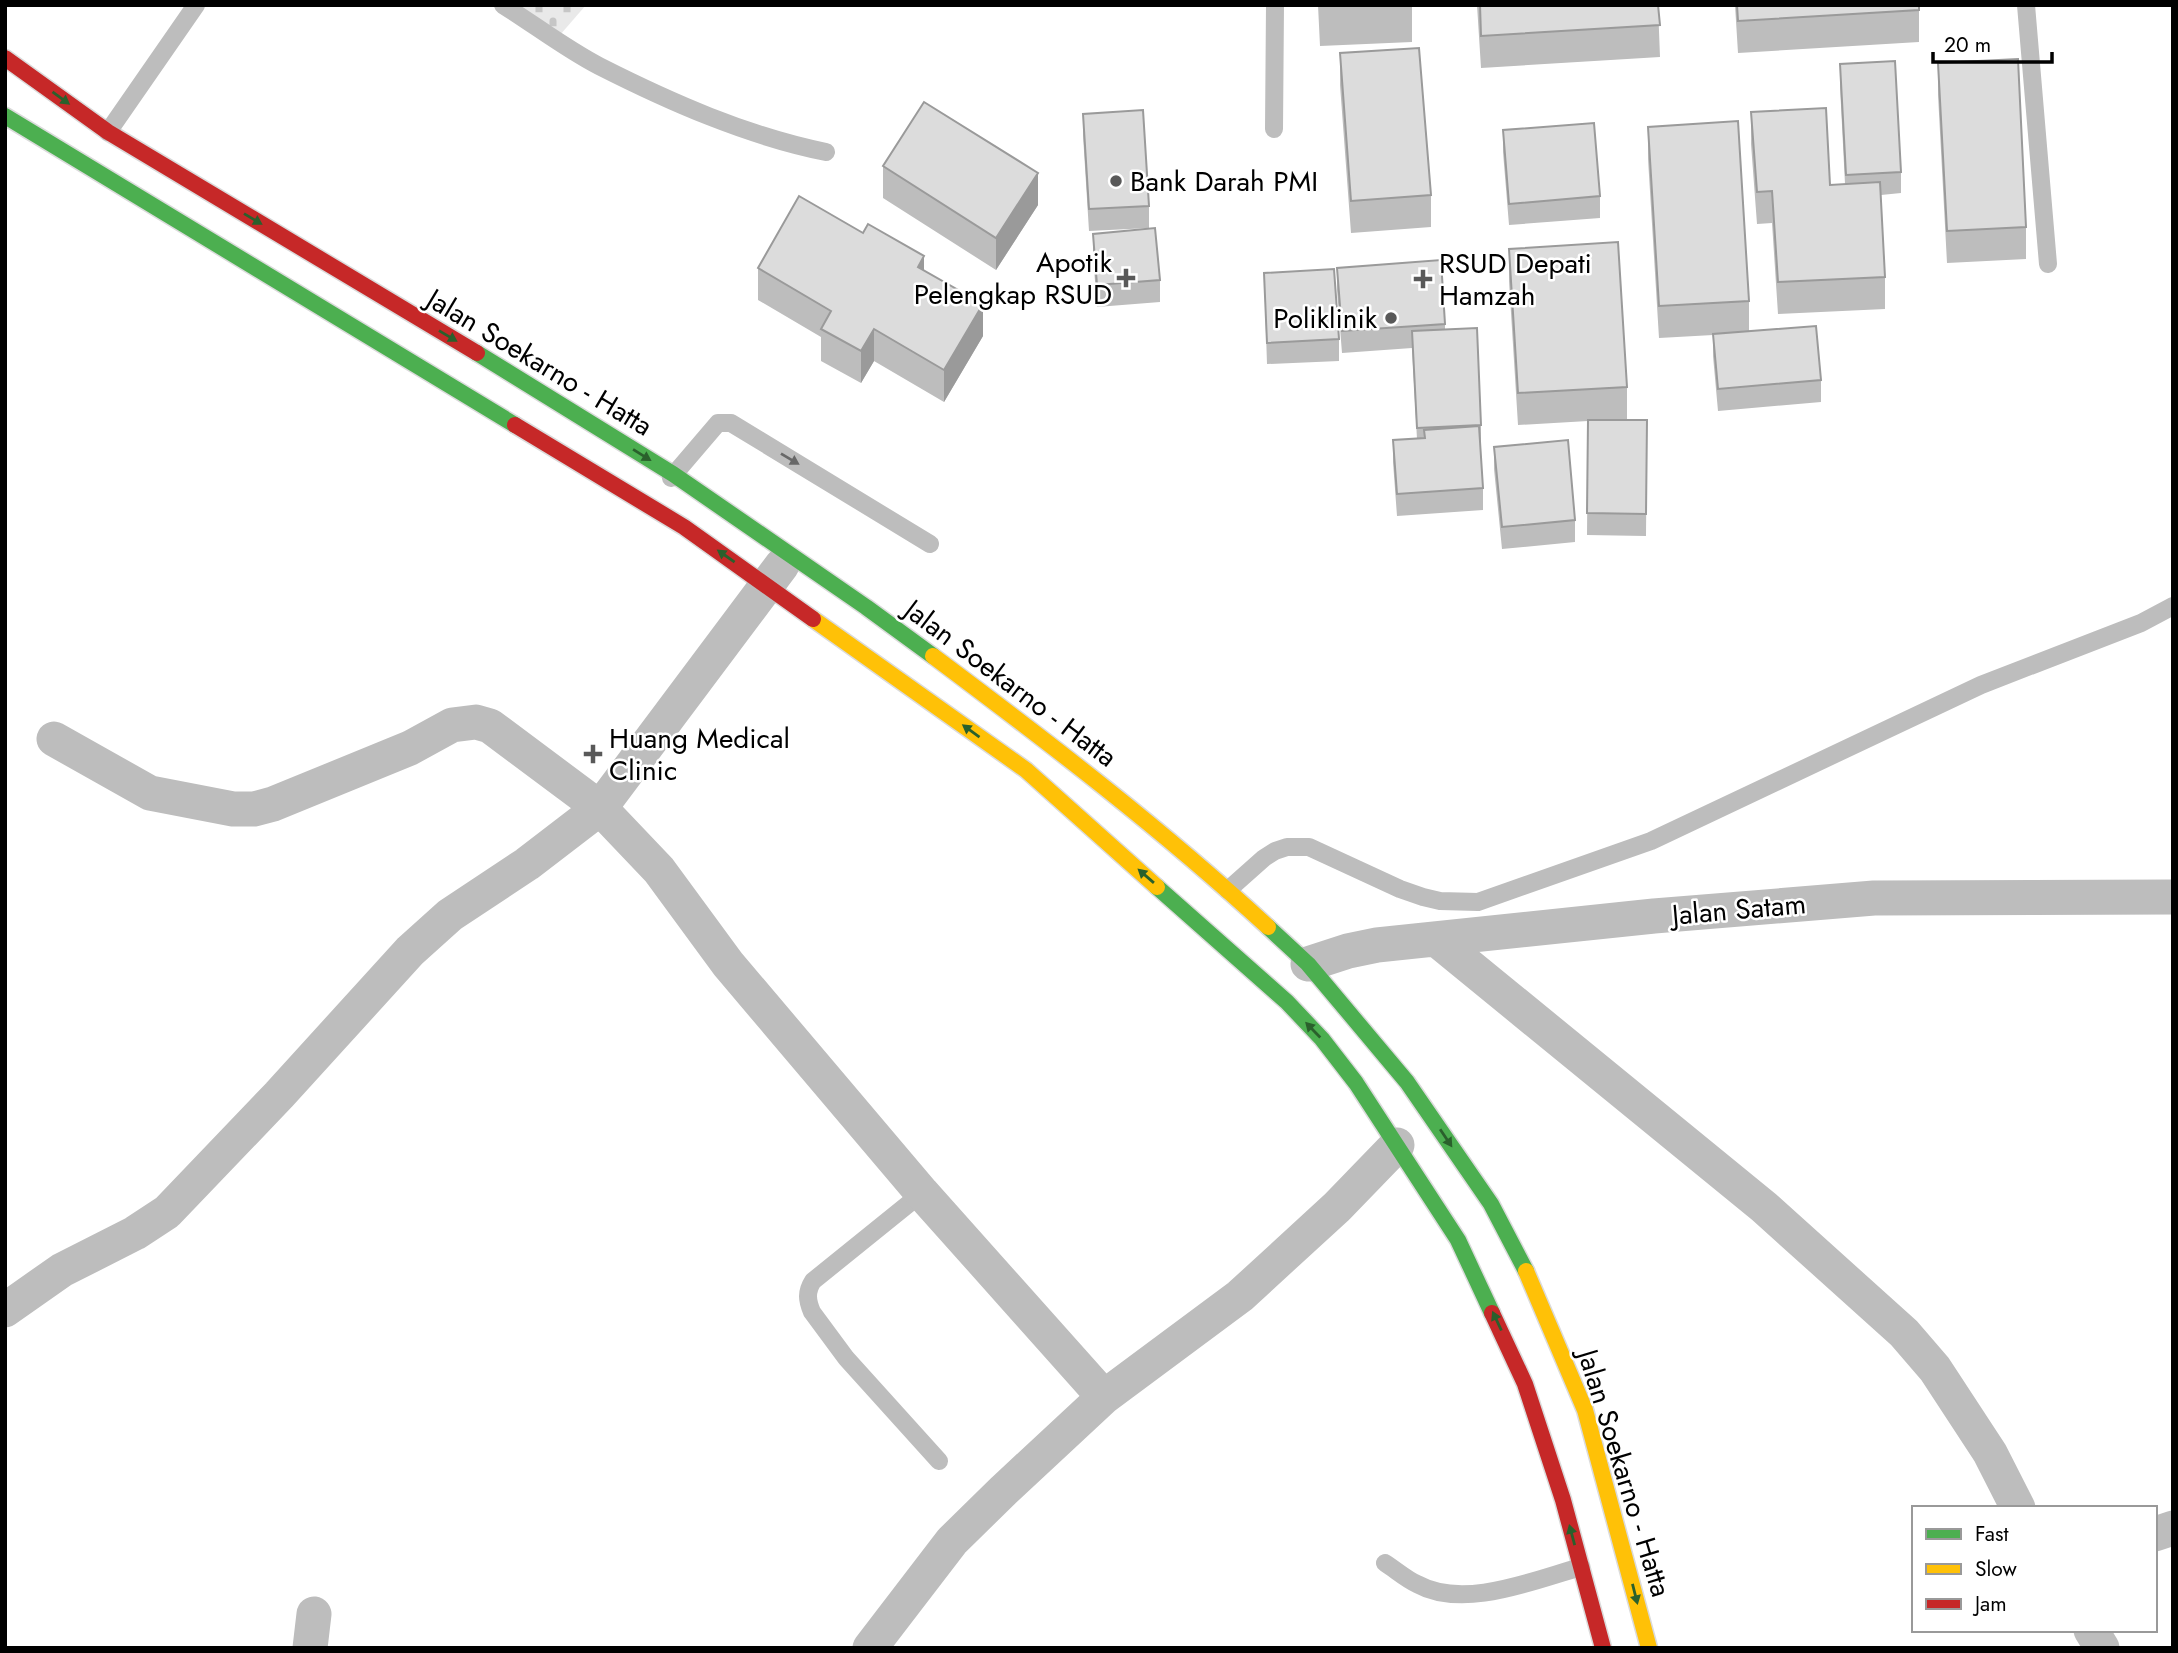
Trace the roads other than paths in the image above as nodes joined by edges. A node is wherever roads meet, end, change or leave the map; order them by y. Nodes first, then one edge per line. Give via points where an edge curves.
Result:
1 (196, 5) edge
2 (503, 5) edge
3 (1275, 5) edge
4 (2026, 5) edge
5 (5, 58) edge
6 (5, 116) edge
7 (1274, 129) dead end
8 (108, 132) junction
9 (825, 152) dead end
10 (2048, 264) dead end
11 (673, 474) junction
12 (653, 509) junction
13 (930, 544) dead end
14 (790, 555) junction
15 (766, 584) junction
16 (2173, 606) edge
17 (54, 739) dead end
18 (600, 808) junction
19 (1228, 890) junction
20 (2173, 897) edge
21 (1436, 939) junction
22 (1308, 964) junction
23 (1397, 1145) junction
24 (922, 1193) junction
25 (5, 1310) edge
26 (1104, 1397) junction
27 (939, 1461) dead end
28 (2017, 1506) edge
29 (1385, 1563) dead end
30 (1581, 1567) junction
31 (2092, 1632) edge
32 (870, 1648) edge
33 (1603, 1648) edge
34 (1649, 1648) edge
35 (2102, 1648) edge

1 - 8 lane
2 - 9 lane via 597,65 702,113 791,145
3 - 7 lane
4 - 10 lane
5 -> 8 highway, Jalan Soekarno - Hatta
6 - 12 highway
8 -> 11 highway, Jalan Soekarno - Hatta
11 - 12 lane
11 -> 13 lane via 718,423 732,424
11 - 14 highway, Jalan Soekarno - Hatta
15 -> 12 highway
14 - 15 street
14 - 19 highway, Jalan Soekarno - Hatta via 1057,748
15 - 18 street
23 -> 15 highway via 1322,1039 1200,924 1026,770
16 - 19 lane via 2141,623 1981,685 1651,841 1478,902 1423,897 1309,847 1275,851
17 - 18 street via 150,793 244,809 273,804 410,748 452,725 475,722 491,726
18 - 24 street via 659,870 728,964
18 - 25 street via 450,915 410,951 167,1212 62,1270
19 - 22 highway, Jalan Soekarno - Hatta
20 - 21 street, Jalan Satam via 1874,898
21 - 22 street, Jalan Satam via 1359,948
21 - 28 street via 1764,1207 1904,1333 1942,1380 1990,1453
22 -> 34 highway, Jalan Soekarno - Hatta via 1414,1091 1491,1204 1527,1272 1585,1410
23 - 26 street via 1240,1296
30 -> 23 highway via 1525,1384 1458,1240
24 - 26 street
24 - 27 lane via 813,1282 808,1303 846,1358
26 - 32 street via 952,1541
29 - 30 lane via 1417,1585 1450,1593 1493,1592
30 - 33 highway
31 - 35 street

